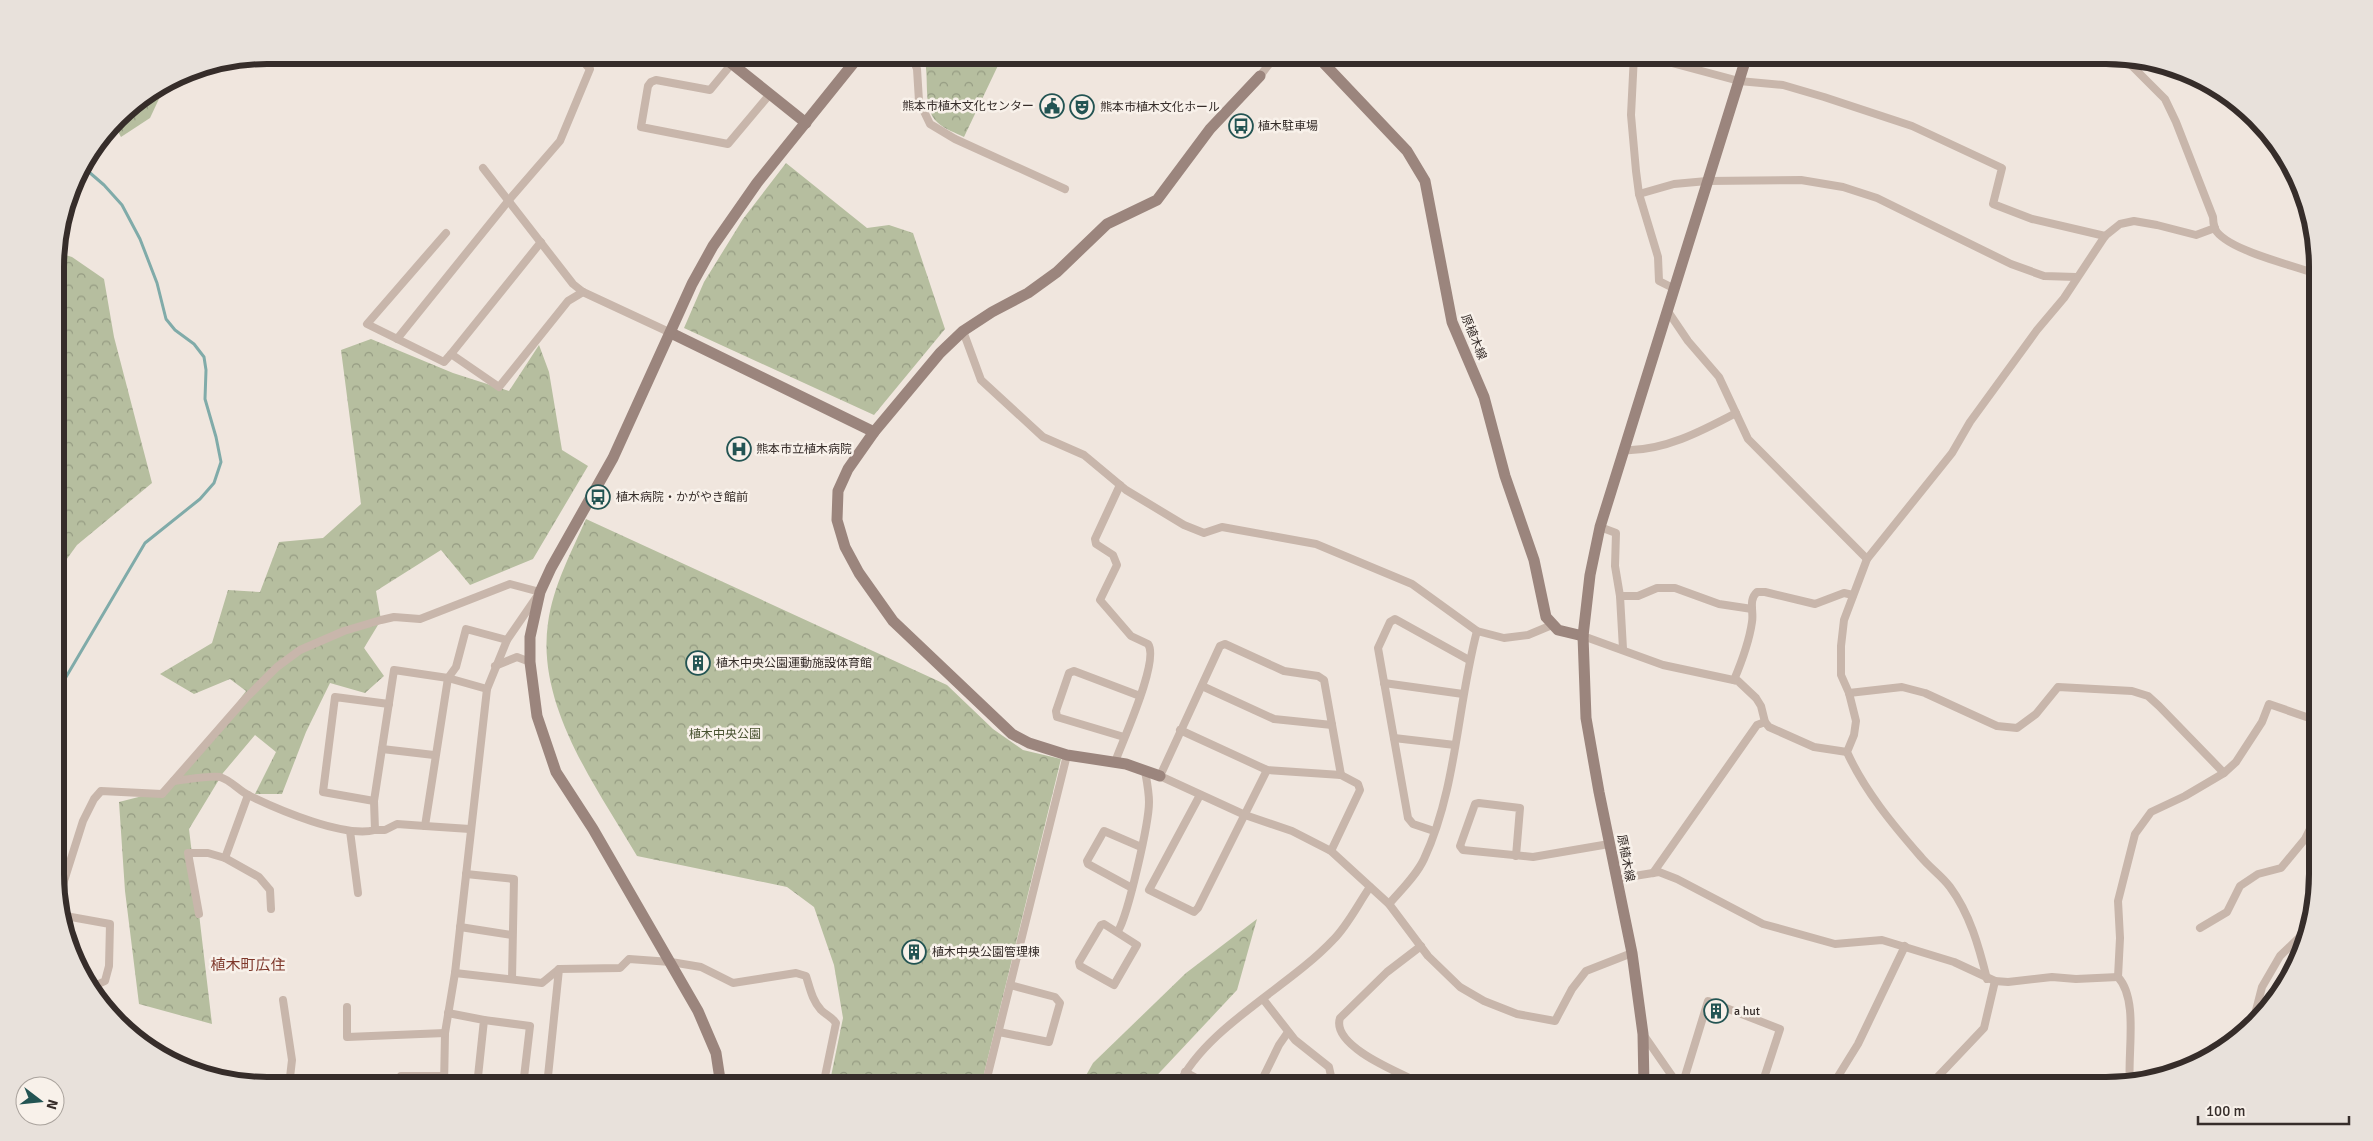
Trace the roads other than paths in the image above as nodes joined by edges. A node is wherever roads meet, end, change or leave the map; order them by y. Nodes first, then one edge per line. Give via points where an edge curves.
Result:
1 (586, 64) edge
2 (732, 64) edge
3 (741, 64) edge
4 (853, 64) edge
5 (915, 64) edge
6 (1269, 64) edge
7 (1325, 64) edge
8 (1634, 64) edge
9 (1676, 64) edge
10 (1744, 64) edge
11 (2131, 65) edge
12 (1260, 76) joint
13 (1739, 81) junction
14 (770, 94) junction
15 (806, 123) junction
16 (483, 168) dead end
17 (1707, 181) junction
18 (1065, 189) dead end
19 (1639, 194) junction
20 (508, 200) junction
21 (2215, 228) junction
22 (446, 232) dead end
23 (2105, 236) junction
24 (541, 242) junction
25 (2309, 272) edge
26 (2076, 277) junction
27 (1673, 288) junction
28 (583, 292) junction
29 (1668, 310) junction
30 (963, 331) junction
31 (671, 333) junction
32 (397, 339) junction
33 (451, 354) junction
34 (1736, 413) junction
35 (874, 432) junction
36 (1623, 450) junction
37 (1120, 485) junction
38 (1600, 527) junction
39 (1867, 559) junction
40 (540, 592) junction
41 (1853, 595) junction
42 (1620, 596) junction
43 (1752, 609) junction
44 (1552, 625) junction
45 (1477, 631) junction
46 (1583, 636) junction
47 (506, 640) junction
48 (1623, 649) junction
49 (1469, 660) junction
50 (530, 662) junction
51 (495, 666) junction
52 (448, 678) junction
53 (1734, 680) junction
54 (1384, 683) junction
55 (1202, 686) junction
56 (487, 689) junction
57 (1849, 693) junction
58 (1463, 694) junction
59 (1140, 696) junction
60 (389, 704) junction
61 (2309, 719) edge
62 (1765, 722) junction
63 (1332, 725) junction
64 (1180, 730) junction
65 (1124, 738) junction
66 (1394, 738) junction
67 (1455, 745) junction
68 (382, 749) junction
69 (1846, 752) junction
70 (434, 755) junction
71 (1067, 755) junction
72 (1114, 762) junction
73 (1267, 770) junction
74 (1145, 772) junction
75 (2224, 774) junction
76 (1341, 775) junction
77 (1160, 776) junction
78 (174, 781) junction
79 (1200, 795) junction
80 (248, 796) junction
81 (374, 801) junction
82 (1245, 815) junction
83 (424, 826) junction
84 (470, 829) junction
85 (350, 830) junction
86 (375, 830) junction
87 (1434, 831) junction
88 (2309, 831) edge
89 (1609, 844) junction
90 (1141, 847) junction
91 (1331, 850) junction
92 (1516, 856) junction
93 (225, 858) junction
94 (1653, 873) junction
95 (466, 874) junction
96 (1616, 879) junction
97 (64, 882) edge
98 (1132, 885) junction
99 (1370, 887) junction
100 (1149, 890) junction
101 (358, 893) dead end
102 (1389, 904) junction
103 (271, 909) dead end
104 (199, 914) dead end
105 (69, 917) edge
106 (460, 927) junction
107 (2200, 928) dead end
108 (1118, 931) junction
109 (512, 935) junction
110 (2299, 938) edge
111 (1421, 946) junction
112 (1905, 946) junction
113 (1632, 953) junction
114 (671, 962) junction
115 (560, 969) junction
116 (455, 973) junction
117 (2118, 977) junction
118 (512, 980) junction
119 (1991, 980) junction
120 (97, 985) edge
121 (1010, 985) junction
122 (1263, 999) junction
123 (283, 1000) dead end
124 (347, 1007) dead end
125 (2256, 1012) edge
126 (448, 1013) junction
127 (484, 1020) junction
128 (998, 1032) junction
129 (1288, 1032) junction
130 (445, 1033) junction
131 (1643, 1034) junction
132 (1185, 1072) junction
133 (401, 1076) dead end
134 (444, 1076) joint
135 (2130, 1076) edge
136 (290, 1077) edge
137 (478, 1077) edge
138 (524, 1077) edge
139 (548, 1077) edge
140 (719, 1077) edge
141 (826, 1077) edge
142 (987, 1077) edge
143 (1182, 1077) edge
144 (1194, 1077) edge
145 (1263, 1077) edge
146 (1330, 1077) edge
147 (1408, 1077) edge
148 (1644, 1077) edge
149 (1674, 1077) edge
150 (1683, 1077) edge
151 (1764, 1077) edge
152 (1838, 1077) edge
153 (1938, 1077) edge

1 - 20 street via 590,69 560,141
2 - 14 street via 708,91 656,80 651,82 641,128 728,144
3 - 14 street
4 - 15 street
5 - 18 street via 919,101 930,124 955,139
6 - 12 street
7 - 44 street, 原植木線 via 1407,151 1425,182 1452,322 1484,397 1505,476 1534,560 1546,617
8 - 19 street via 1632,115
9 - 13 street
10 - 13 street, 原植木線
11 - 21 street via 2165,99 2210,208
12 - 30 street via 1210,129 1157,200 1107,224 1057,272 1028,294
13 - 17 street, 原植木線
13 - 23 street via 1783,85 1912,126 2002,168 1993,204 2032,219
14 - 15 street
15 - 31 street via 757,183 713,246
16 - 20 street
17 - 19 street via 1674,184
17 - 26 street via 1801,180 1842,187 1877,198 2011,264 2044,276
17 - 27 street, 原植木線
19 - 27 street via 1658,257 1659,281
20 - 24 street
20 - 32 street
21 - 23 street via 2196,235 2134,222 2120,224
21 - 25 street via 2236,246
22 - 32 street via 367,324
23 - 26 street
24 - 28 street via 573,284
24 - 33 street
26 - 39 street via 2064,298 1970,422 1952,453
27 - 29 street, 原植木線
28 - 31 street
28 - 33 street via 568,301 499,387
29 - 34 street via 1688,341 1719,377
29 - 36 street, 原植木線
30 - 35 street via 940,353
30 - 37 street via 982,380 1043,437 1084,455
31 - 35 street
31 - 40 street via 613,458
32 - 33 street via 444,362
34 - 36 street via 1694,435 1636,451
34 - 39 street via 1748,439
35 - 71 street via 848,469 838,491 836,520 858,574 893,621 1012,734
36 - 38 street, 原植木線
37 - 45 street via 1184,525 1204,533 1222,527 1289,538 1324,548 1412,584
37 - 59 street via 1095,540 1112,555 1117,565 1100,600 1131,636 1150,647 1147,675
38 - 42 street via 1616,533 1615,566
38 - 46 street, 原植木線
39 - 41 street
40 - 47 street
40 - 50 street via 530,637
40 - 78 street via 510,584 420,619 394,617 381,620 344,631 300,650 277,667 246,698
41 - 43 street via 1844,593 1815,604 1760,591 1754,594
41 - 57 street via 1844,620 1841,646 1841,675
42 - 43 street via 1638,596 1657,588 1675,588 1719,604
42 - 48 street
43 - 53 street via 1747,648
44 - 45 street via 1504,638
44 - 46 street via 1558,630
45 - 49 street
46 - 48 street
46 - 89 street, 原植木線 via 1586,718
47 - 51 street
47 - 52 street via 466,629 456,667
48 - 53 street via 1663,665
49 - 54 street via 1399,620 1392,620 1378,648
49 - 58 street
50 - 51 street via 517,657
50 - 114 street via 537,716 556,772
51 - 56 street
52 - 56 street
52 - 60 street via 394,670
52 - 70 street
53 - 62 street via 1756,698
54 - 58 street
54 - 66 street
55 - 63 street via 1274,719
55 - 63 street via 1220,646 1227,644 1284,671 1322,678 1326,683
55 - 64 street
56 - 84 street
57 - 69 street via 1856,728
57 - 75 street via 1902,687 1997,726 2017,728 2036,714 2058,687 2132,691 2148,696
58 - 67 street
59 - 65 street
59 - 65 street via 1074,671 1069,673 1056,711 1057,717
60 - 68 street
60 - 81 street via 335,697 323,792
61 - 75 street via 2270,704 2236,762
62 - 69 street via 1769,727 1814,747
62 - 94 street via 1757,725
63 - 76 street
64 - 73 street
64 - 77 street
65 - 72 street
66 - 67 street
66 - 87 street via 1408,818 1413,824
67 - 87 street
68 - 70 street
68 - 81 street
69 - 119 street via 1868,790 1922,858 1950,886
70 - 83 street
71 - 72 street
71 - 121 street
72 - 74 street
73 - 76 street
73 - 82 street
74 - 77 street
74 - 90 street via 1149,800
75 - 117 street via 2151,812 2135,834 2118,901
76 - 91 street via 1360,787
77 - 79 street
78 - 80 street via 220,777
78 - 97 street via 162,794 101,791 83,822
79 - 82 street
79 - 100 street
80 - 85 street via 300,817
80 - 93 street
81 - 86 street
82 - 91 street via 1292,831
82 - 100 street via 1196,910 1191,911
83 - 84 street
83 - 86 street via 397,824 385,830
84 - 95 street
85 - 86 street via 365,833
85 - 101 street
87 - 102 street via 1424,860
88 - 107 street via 2281,868 2258,874 2240,886 2227,912
89 - 92 street via 1533,858
89 - 96 street, 原植木線
90 - 98 street
90 - 98 street via 1104,831 1087,861
91 - 99 street
92 - 92 street via 1461,849 1475,804 1520,808
93 - 103 street via 259,877 270,890
93 - 104 street via 208,853 188,853
94 - 96 street
94 - 112 street via 1677,879 1763,924 1835,944 1882,940
95 - 106 street
95 - 109 street via 514,879
96 - 113 street, 原植木線
98 - 100 street
98 - 108 street
99 - 102 street
99 - 122 street via 1333,940
102 - 111 street
105 - 120 street via 110,924 109,966 105,981
106 - 109 street
106 - 116 street
108 - 108 street via 1108,924 1101,926 1079,962 1080,966 1114,985 1137,945
109 - 118 street
110 - 125 street via 2280,956 2262,987
111 - 113 street via 1460,987 1484,1001 1518,1014 1554,1022 1586,971
111 - 147 street via 1387,972 1340,1018 1338,1024 1339,1030 1362,1054
112 - 119 street via 1954,962
112 - 152 street via 1858,1044
113 - 131 street, 原植木線
114 - 115 street via 629,959 620,968
114 - 140 street via 716,1052
114 - 141 street via 700,967 734,983 796,973 806,976 814,1000 822,1012 832,1016 836,1022
115 - 118 street via 542,983
115 - 139 street
116 - 118 street
116 - 126 street
117 - 119 street
117 - 135 street via 2124,984 2129,1005
119 - 153 street via 1984,1028
121 - 128 street
121 - 128 street via 1055,997 1060,1003 1049,1042
122 - 129 street
122 - 132 street via 1205,1048
123 - 136 street via 292,1060
124 - 130 street via 347,1037
126 - 127 street
126 - 130 street
127 - 137 street
127 - 138 street via 530,1026
128 - 142 street
129 - 145 street
129 - 146 street via 1329,1068
130 - 134 street
131 - 148 street, 原植木線
131 - 149 street
132 - 143 street
132 - 144 street
133 - 134 street
150 - 151 street via 1708,1001 1780,1029

